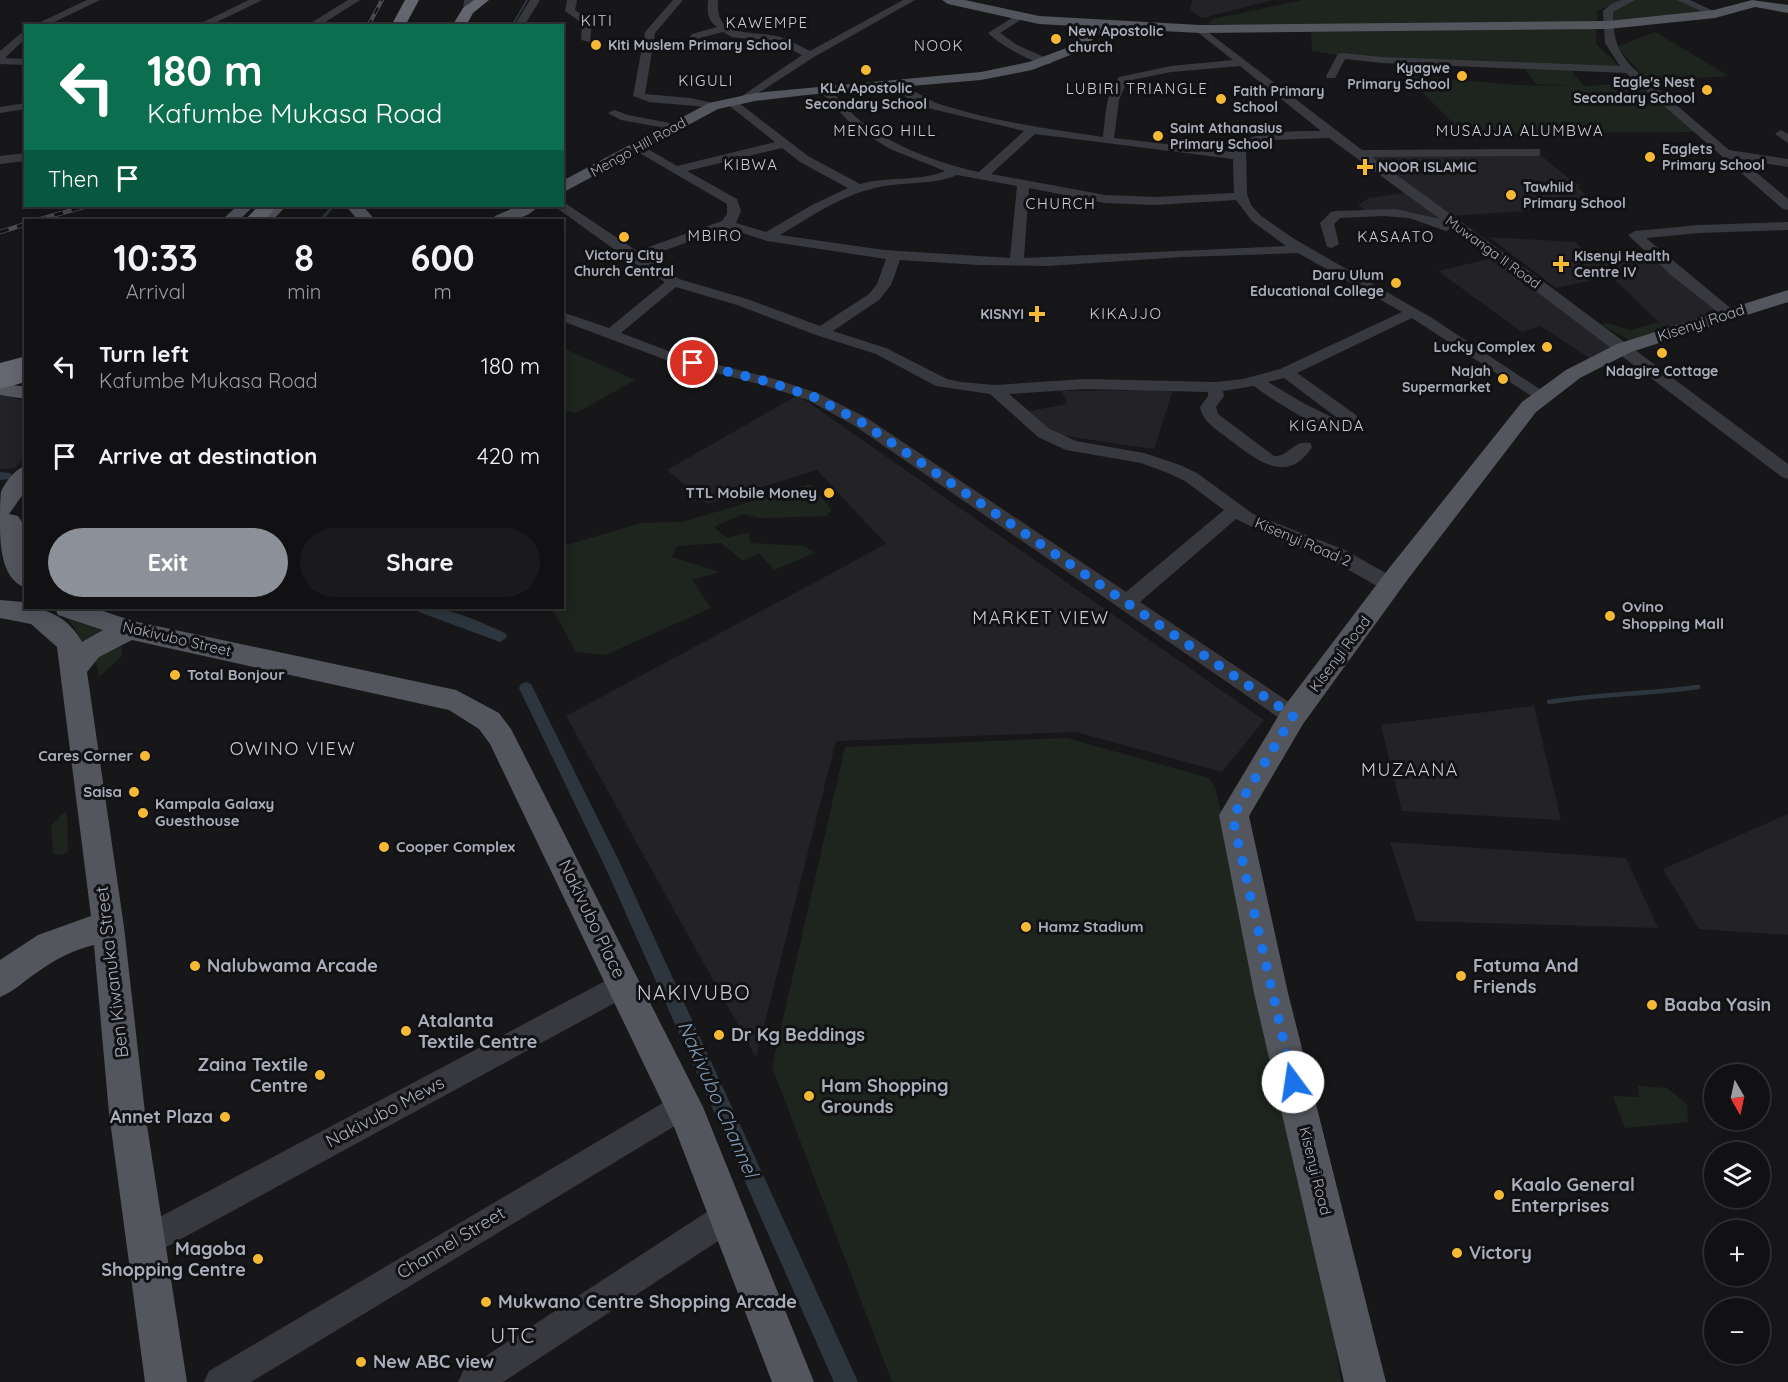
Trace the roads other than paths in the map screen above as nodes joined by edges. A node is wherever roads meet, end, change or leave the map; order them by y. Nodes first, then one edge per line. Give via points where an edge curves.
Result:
1 (95, 0) edge
2 (256, 0) edge
3 (355, 0) edge
4 (411, 0) edge
5 (535, 0) edge
6 (572, 0) edge
7 (678, 0) edge
8 (713, 0) edge
9 (910, 0) edge
10 (948, 0) edge
11 (1630, 0) edge
12 (1682, 0) edge
13 (1756, 1) edge
14 (472, 4) edge
15 (1788, 9) edge
16 (1715, 14) junction
17 (1020, 16) junction
18 (1608, 23) junction
19 (41, 24) edge
20 (204, 24) edge
21 (314, 24) edge
22 (399, 24) edge
23 (460, 24) edge
24 (520, 24) edge
25 (1101, 25) junction
26 (726, 28) junction
27 (1200, 29) junction
28 (24, 35) edge
29 (586, 40) dead end
30 (692, 40) dead end
31 (810, 54) junction
32 (0, 59) edge
33 (24, 62) edge
34 (1047, 63) junction
35 (1239, 63) junction
36 (1515, 65) junction
37 (1629, 70) junction
38 (1331, 76) dead end
39 (1523, 79) dead end
40 (893, 84) junction
41 (825, 90) junction
42 (737, 101) junction
43 (24, 106) edge
44 (714, 106) junction
45 (0, 110) edge
46 (614, 112) dead end
47 (676, 127) junction
48 (1032, 130) junction
49 (1332, 135) junction
50 (1108, 141) junction
51 (782, 144) junction
52 (637, 148) junction
53 (1536, 152) dead end
54 (1728, 153) junction
55 (1359, 154) junction
56 (1240, 156) junction
57 (24, 157) edge
58 (0, 160) edge
59 (1785, 161) edge
60 (676, 170) junction
61 (956, 171) junction
62 (981, 176) junction
63 (1023, 184) junction
64 (564, 187) edge
65 (858, 188) junction
66 (1240, 196) junction
67 (1788, 206) edge
68 (275, 207) edge
69 (355, 207) edge
70 (528, 207) edge
71 (562, 207) edge
72 (258, 213) edge
73 (234, 219) edge
74 (366, 219) edge
75 (503, 219) edge
76 (727, 224) junction
77 (1788, 226) edge
78 (1463, 230) junction
79 (767, 237) junction
80 (1332, 244) dead end
81 (1303, 249) junction
82 (894, 256) junction
83 (634, 257) junction
84 (1017, 262) junction
85 (674, 282) junction
86 (1788, 296) edge
87 (1725, 311) junction
88 (1413, 312) junction
89 (564, 317) edge
90 (821, 332) junction
91 (609, 335) junction
92 (1624, 348) junction
93 (1286, 372) junction
94 (11, 377) edge
95 (1257, 381) junction
96 (24, 385) edge
97 (1215, 387) junction
98 (995, 390) junction
99 (24, 391) edge
100 (1542, 396) junction
101 (1304, 447) dead end
102 (1788, 473) edge
103 (24, 478) edge
104 (24, 502) edge
105 (1236, 510) junction
106 (3, 522) edge
107 (24, 577) edge
108 (1391, 585) junction
109 (0, 596) edge
110 (24, 598) edge
111 (1127, 602) junction
112 (0, 609) edge
113 (70, 609) edge
114 (131, 630) junction
115 (289, 663) joint
116 (74, 672) junction
117 (1293, 716) junction
118 (108, 927) junction
119 (0, 981) edge
120 (624, 984) junction
121 (683, 1105) junction
122 (728, 1217) junction
123 (146, 1241) junction
124 (166, 1382) edge
125 (220, 1382) edge
126 (474, 1382) edge
127 (793, 1382) edge
128 (1365, 1382) edge

1 - 19 street
2 - 20 street
3 - 21 street
4 - 22 highway
5 - 24 street
6 - 29 street via 570,11 587,22
7 - 44 street, Mengo Hill Road via 650,32 639,96
8 - 26 street via 715,21
9 - 31 street
10 - 17 main road
11 - 18 street via 1608,11
12 - 16 street
13 - 15 main road
13 - 16 main road
14 - 23 highway
16 - 18 main road
17 - 25 main road
17 - 34 street via 993,33
18 - 27 main road
18 - 37 street via 1607,41
25 - 27 main road
25 - 34 main road, Mengo Hill Road via 1090,41
26 - 30 street
26 - 31 street via 740,42 777,39
27 - 35 street, Muwanga II Road
28 - 32 street
31 - 42 street
32 - 33 street
34 - 40 main road, Mengo Hill Road via 989,75
35 - 49 street, Muwanga II Road
35 - 50 street via 1171,69 1123,80 1114,98
36 - 37 street
36 - 38 street via 1342,56
36 - 39 street
37 - 54 street
40 - 41 main road, Mengo Hill Road
40 - 48 street via 936,106
41 - 42 main road, Mengo Hill Road
41 - 61 street via 857,124 894,146
42 - 44 main road, Mengo Hill Road
42 - 51 street
43 - 45 street
44 - 47 main road, Mengo Hill Road
46 - 47 street via 625,118
47 - 52 main road, Mengo Hill Road
48 - 50 street
48 - 62 street
49 - 55 street, Muwanga II Road
49 - 56 street via 1262,138 1240,149
50 - 56 street
51 - 60 street
51 - 65 street
52 - 60 street
52 - 64 main road, Mengo Hill Road
53 - 55 street
54 - 59 street
54 - 67 street
55 - 78 street, Muwanga II Road
56 - 66 street
57 - 58 street
60 - 76 street via 732,202 733,218
61 - 62 street
61 - 65 street via 931,179
62 - 63 street
63 - 66 street via 1125,201
63 - 84 street
65 - 79 street
66 - 81 street via 1260,222
68 - 72 main road
69 - 74 main road
70 - 75 main road
71 - 83 street
72 - 73 main road
76 - 79 street
76 - 83 street
77 - 87 street via 1635,235
78 - 80 street via 1454,232 1429,219 1399,213 1344,214 1326,223
78 - 92 street, Muwanga II Road
79 - 82 street
81 - 84 street
81 - 88 street
82 - 84 street
82 - 90 street via 884,285 874,297
83 - 85 street
85 - 90 street
85 - 91 street
86 - 87 main road, Kisenyi Road
87 - 92 main road, Kisenyi Road
88 - 93 street
88 - 100 street
89 - 91 street
90 - 98 street via 881,351 942,383
91 - 111 street via 674,358 814,397 861,422
92 - 100 main road, Kisenyi Road via 1588,365
92 - 102 street, Muwanga II Road
93 - 95 street
93 - 95 street via 1347,424 1309,414
94 - 96 main road
94 - 99 main road
95 - 97 street
97 - 98 street via 1085,384
97 - 101 street via 1216,396 1208,407 1210,416 1268,460 1290,461
98 - 105 street, Kisenyi Road 2 via 1044,433 1072,446 1168,466 1191,477
100 - 108 main road, Kisenyi Road via 1513,425
103 - 106 main road
104 - 106 main road
105 - 108 street, Kisenyi Road 2 via 1264,526 1338,555
105 - 111 street
106 - 107 main road via 10,553
108 - 117 main road, Kisenyi Road
109 - 110 main road
111 - 117 street
112 - 116 main road, Ben Kiwanuka Street via 16,610 52,623 70,644
113 - 114 main road, Nakivubo Street
114 - 115 main road, Nakivubo Street
114 - 116 main road via 91,648
115 - 120 main road, Nakivubo Place via 456,700 489,721 501,737
116 - 118 main road, Ben Kiwanuka Street
117 - 128 main road, Kisenyi Road via 1233,820
118 - 119 main road via 81,932 45,947
118 - 123 main road, Ben Kiwanuka Street via 127,1113
120 - 121 main road, Nakivubo Place
120 - 123 street, Nakivubo Mews
121 - 122 main road, Nakivubo Place
121 - 125 street, Channel Street
122 - 126 street
122 - 127 main road, Nakivubo Place
123 - 124 main road, Ben Kiwanuka Street

